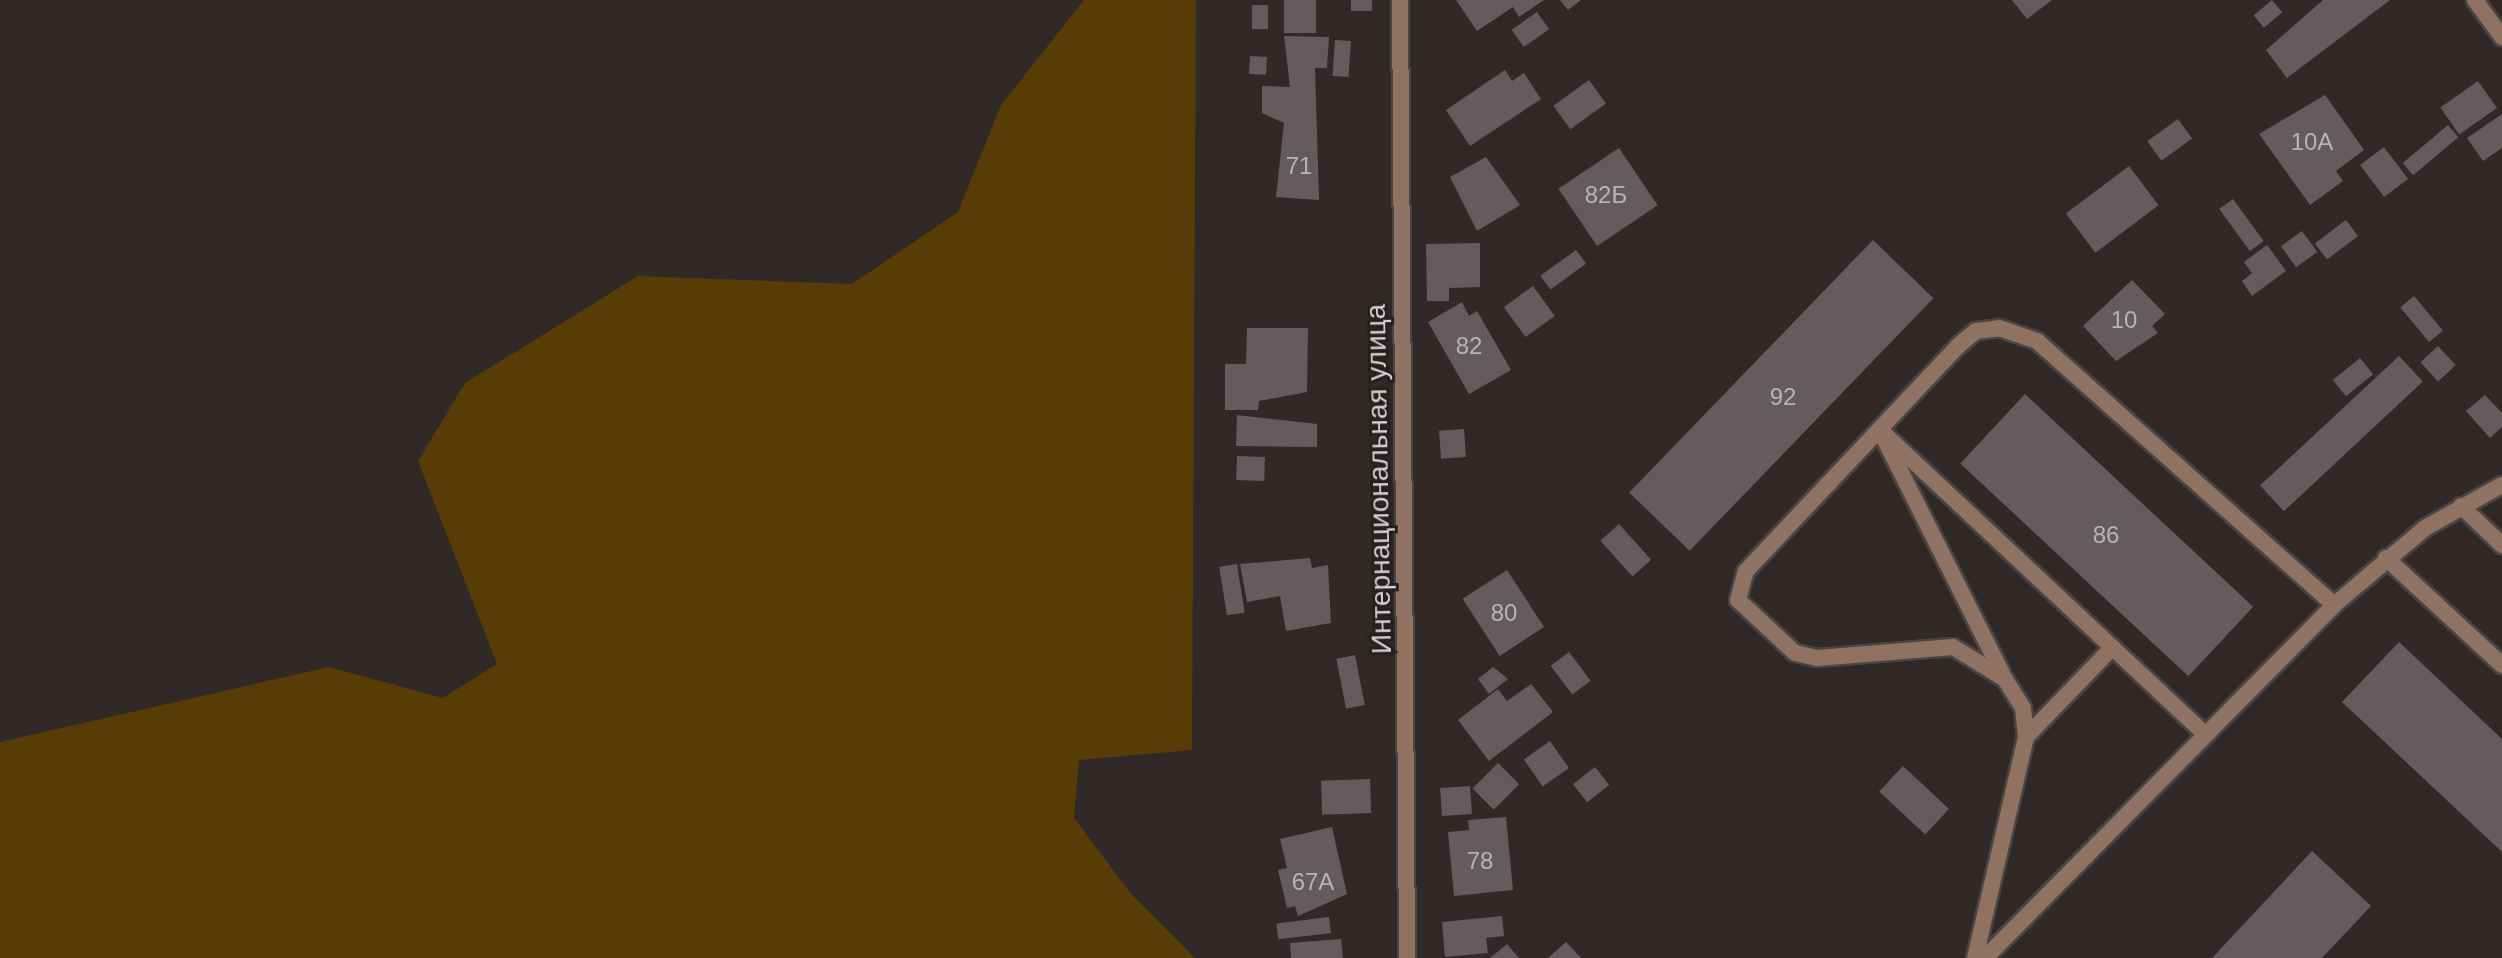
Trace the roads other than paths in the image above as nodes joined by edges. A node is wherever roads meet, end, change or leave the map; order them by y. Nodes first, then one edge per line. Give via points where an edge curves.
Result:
1 (1400, 0) edge
2 (2475, 0) edge
3 (2502, 37) edge
4 (1880, 430) junction
5 (2502, 485) edge
6 (2461, 506) junction
7 (2502, 545) edge
8 (2386, 558) junction
9 (2334, 605) junction
10 (2112, 648) junction
11 (2502, 665) edge
12 (2005, 679) junction
13 (2206, 735) junction
14 (2026, 737) junction
15 (1407, 958) edge
16 (1975, 958) edge
17 (1985, 958) edge

1 - 15 street, Интернациональная улица
2 - 3 street
4 - 9 street via 1976,331 2017,330
4 - 10 street
4 - 12 street
4 - 12 street via 1746,571 1738,600 1795,653 1817,658 1953,647
5 - 6 street
6 - 7 street
6 - 8 street
8 - 9 street
8 - 11 street
9 - 13 street
10 - 13 street
10 - 14 street
12 - 14 street via 2023,708
13 - 17 street
14 - 16 street

